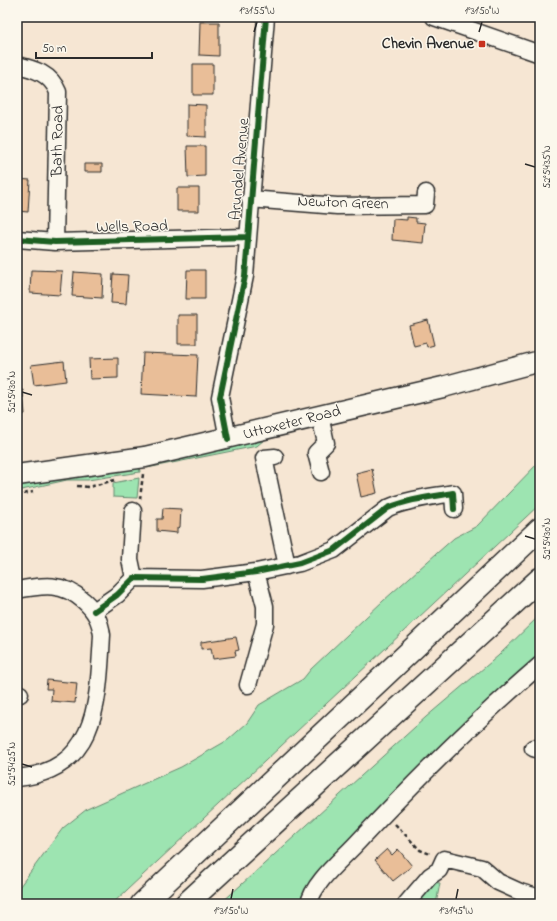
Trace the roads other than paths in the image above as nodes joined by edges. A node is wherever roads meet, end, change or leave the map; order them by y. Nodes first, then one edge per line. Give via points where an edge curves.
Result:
1 (266, 17) edge
2 (434, 17) edge
3 (540, 54) edge
4 (17, 66) edge
5 (426, 193) dead end
6 (250, 198) junction
7 (247, 237) junction
8 (17, 239) edge
9 (55, 242) junction
10 (540, 361) edge
11 (320, 416) junction
12 (228, 439) junction
13 (275, 457) dead end
14 (321, 472) dead end
15 (17, 475) edge
16 (454, 509) dead end
17 (133, 511) road end
18 (540, 529) edge
19 (287, 566) junction
20 (256, 572) junction
21 (134, 578) junction
22 (540, 579) edge
23 (17, 590) edge
24 (94, 610) junction
25 (540, 665) edge
26 (248, 685) dead end
27 (17, 778) edge
28 (540, 898) edge
29 (142, 904) edge
30 (186, 904) edge
31 (309, 904) edge
32 (406, 904) edge

1 - 6 street, Arundel Avenue
2 - 3 street
4 - 9 street, Bath Road via 44,74 51,79 58,92
5 - 6 street, Newton Green via 425,205 336,206
6 - 7 street, Arundel Avenue
7 - 9 street, Wells Road
7 - 12 street, Arundel Avenue via 245,276 220,397
8 - 9 street, Wells Road
10 - 11 main road, Uttoxeter Road
11 - 12 main road, Uttoxeter Road
11 - 14 street via 326,443 316,453
12 - 15 main road, Uttoxeter Road via 145,457
13 - 19 street via 264,458
16 - 19 street via 453,493 418,498 396,505 388,508 334,550
17 - 21 street via 130,559
18 - 29 highway
19 - 20 street
20 - 21 street via 202,579
20 - 26 street via 264,606 265,624
21 - 24 street via 117,595
22 - 30 highway
23 - 24 street via 43,586 71,590
24 - 27 street via 102,635 99,678 96,702 84,738 77,751 56,769
25 - 31 street via 384,814 321,882 311,896
28 - 32 street via 498,882 482,868 444,859

